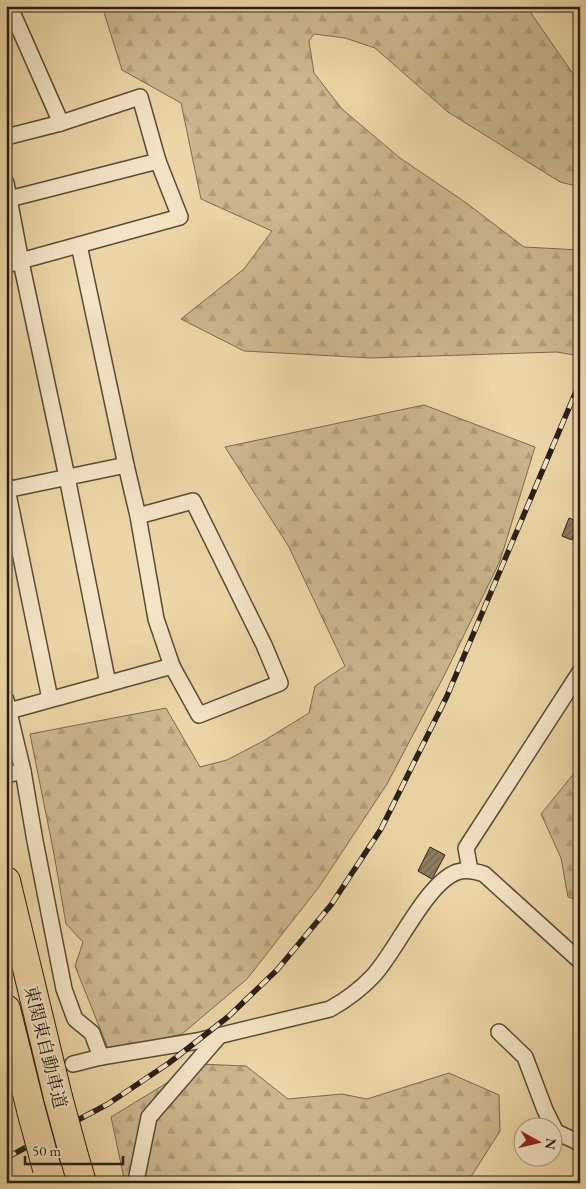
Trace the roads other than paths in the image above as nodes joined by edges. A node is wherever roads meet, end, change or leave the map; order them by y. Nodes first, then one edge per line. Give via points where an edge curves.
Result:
1 (6, 13) edge
2 (60, 123) junction
3 (6, 137) edge
4 (158, 161) junction
5 (6, 183) edge
6 (9, 199) junction
7 (79, 245) junction
8 (13, 264) edge
9 (126, 465) junction
10 (67, 478) junction
11 (7, 488) edge
12 (138, 516) junction
13 (172, 666) junction
14 (580, 672) edge
15 (108, 684) junction
16 (50, 700) junction
17 (8, 705) edge
18 (23, 771) junction
19 (6, 775) edge
20 (470, 870) junction
21 (6, 881) edge
22 (580, 960) edge
23 (6, 1009) edge
24 (499, 1032) dead end
25 (219, 1036) junction
26 (100, 1057) junction
27 (73, 1064) tunnel mouth
28 (548, 1116) edge
29 (564, 1136) edge
30 (580, 1143) edge
31 (49, 1176) edge
32 (82, 1183) edge
33 (137, 1183) edge

1 - 2 street via 12,12
2 - 3 street
2 - 4 street via 140,97
4 - 6 street
4 - 7 street via 180,217
5 - 6 street
6 - 8 street
7 - 8 street
7 - 9 street
8 - 10 street
9 - 10 street
9 - 12 street
10 - 11 street
10 - 15 street
11 - 16 street
12 - 13 street via 156,619
12 - 13 street via 193,501 280,684 198,715
13 - 15 street
14 - 20 street via 466,848
15 - 16 street
16 - 17 street
17 - 18 street
18 - 19 street
18 - 26 street via 64,989 75,1019 92,1033
20 - 22 street via 484,874
20 - 25 street via 456,872 434,889 374,976 350,998 330,1009
21 - 32 highway, 東関東自動車道, bridge
23 - 31 highway, 東関東自動車道, bridge
24 - 28 street via 525,1057
25 - 26 street
25 - 33 street via 149,1117
26 - 27 street
29 - 30 street

